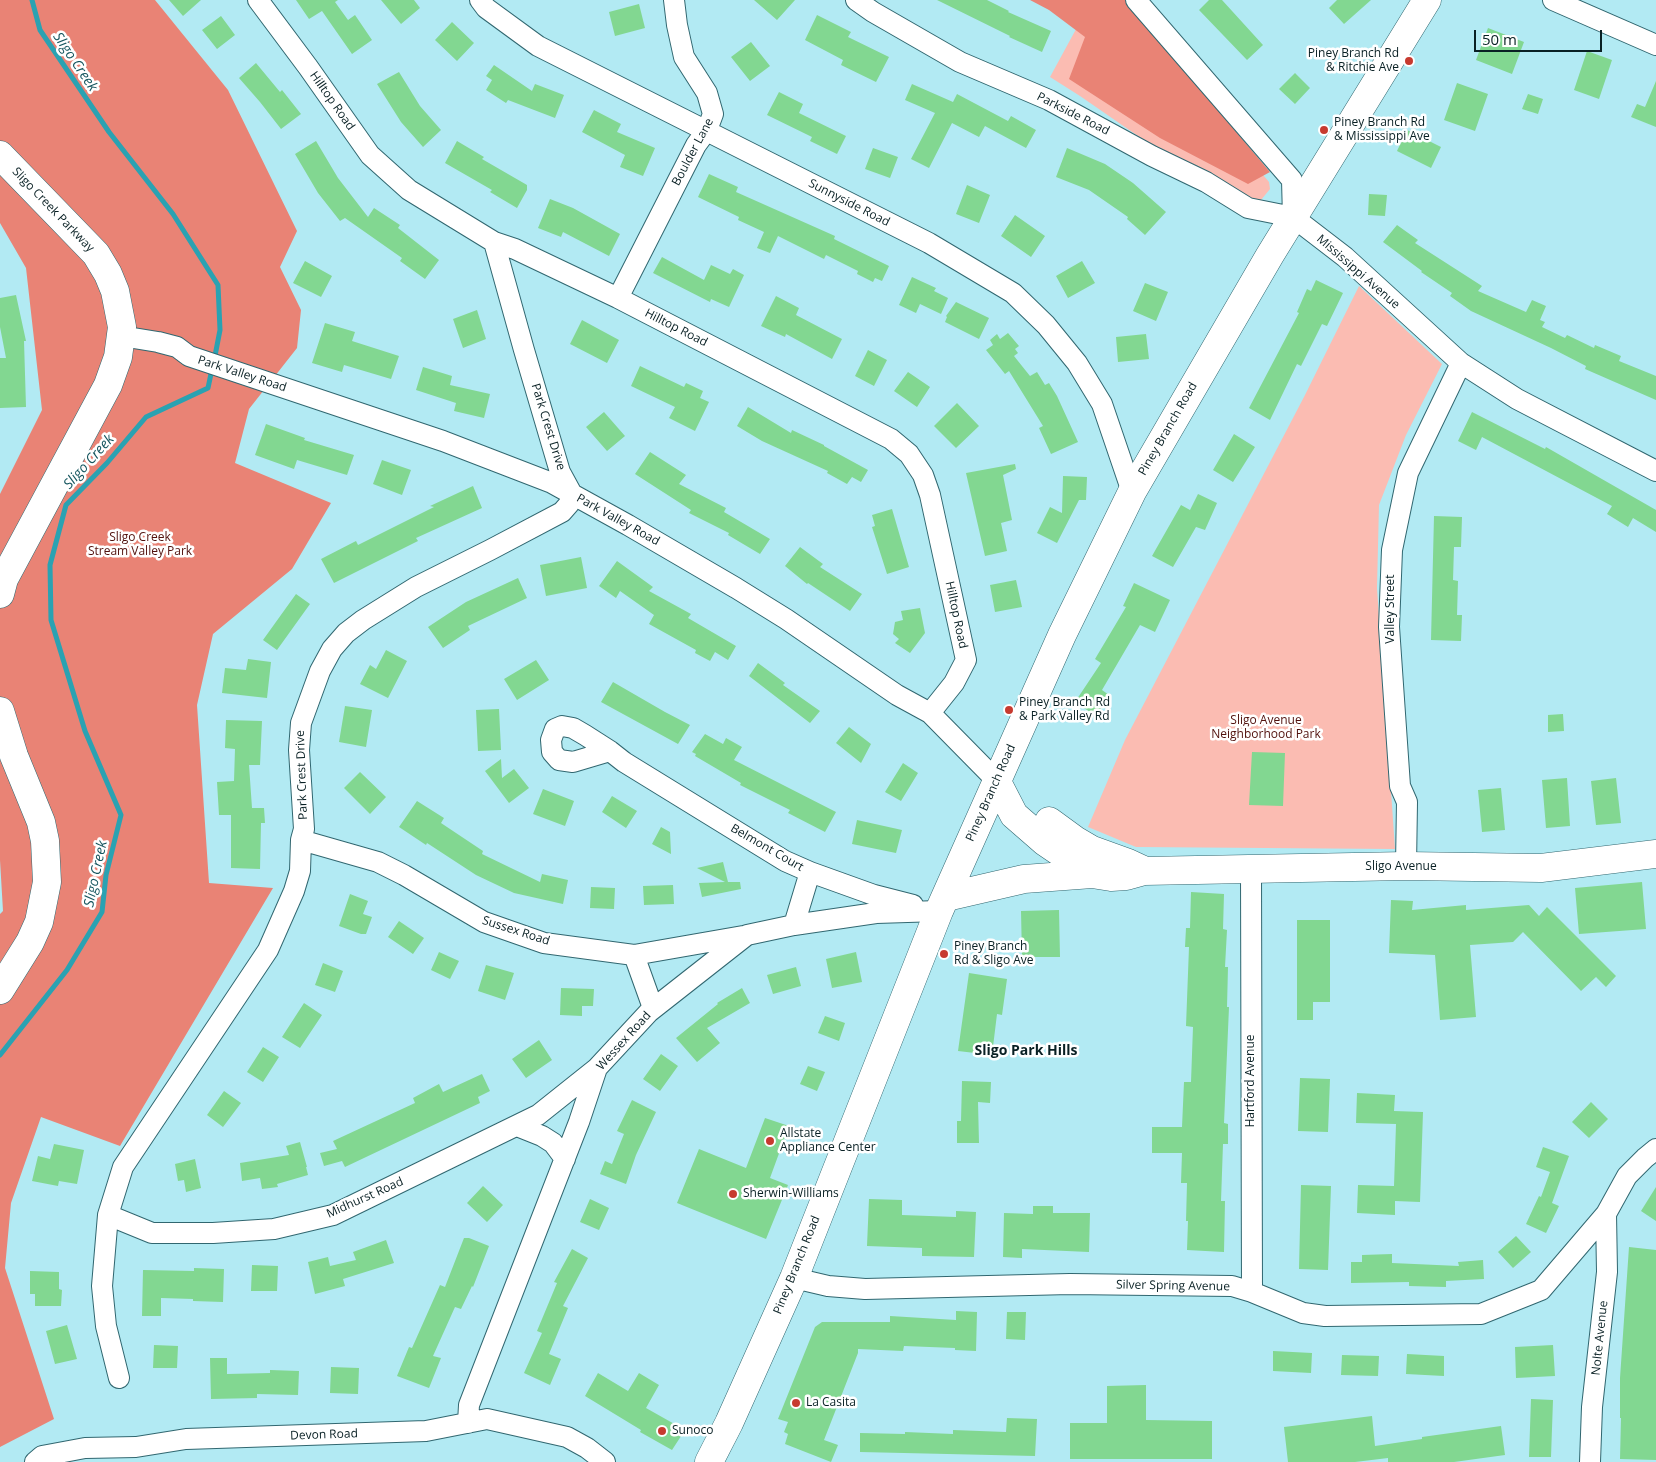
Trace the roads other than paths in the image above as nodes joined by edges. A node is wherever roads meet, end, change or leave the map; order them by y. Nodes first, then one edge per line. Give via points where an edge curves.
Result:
1 (258, 0) edge
2 (480, 0) edge
3 (674, 0) edge
4 (856, 0) edge
5 (1136, 0) edge
6 (1427, 0) edge
7 (1553, 0) edge
8 (1656, 44) edge
9 (707, 130) junction
10 (0, 155) edge
11 (1293, 217) junction
12 (494, 242) junction
13 (618, 298) junction
14 (121, 341) junction
15 (1461, 363) junction
16 (1656, 471) edge
17 (1132, 492) junction
18 (572, 494) junction
19 (0, 594) edge
20 (0, 710) edge
21 (930, 713) junction
22 (610, 751) dead end
23 (996, 780) junction
24 (301, 840) junction
25 (1656, 854) edge
26 (1406, 866) junction
27 (1251, 869) junction
28 (1144, 870) junction
29 (810, 872) junction
30 (1092, 874) junction
31 (942, 904) junction
32 (794, 925) junction
33 (747, 935) junction
34 (634, 955) junction
35 (0, 990) edge
36 (654, 1008) junction
37 (597, 1068) junction
38 (517, 1126) junction
39 (1656, 1149) edge
40 (565, 1159) junction
41 (1606, 1214) junction
42 (108, 1215) junction
43 (794, 1278) junction
44 (1252, 1292) junction
45 (118, 1378) dead end
46 (468, 1423) junction
47 (136, 1454) edge
48 (35, 1462) edge
49 (605, 1462) edge
50 (709, 1462) edge
51 (1590, 1462) edge

1 - 12 street, Hilltop Road via 370,155 409,190
2 - 9 street, Sunnyside Road via 486,8 538,46
3 - 9 street, Boulder Lane via 684,57 706,93 713,114
4 - 11 street, Parkside Road via 960,62 1049,100 1206,182 1248,208
5 - 11 street via 1292,180
6 - 11 street, Piney Branch Road
7 - 8 street
9 - 13 street, Boulder Lane via 696,144
9 - 17 street, Sunnyside Road via 929,243 1013,293 1046,324 1077,363 1102,404
10 - 14 street, Sligo Creek Parkway via 96,254 115,291 122,321
11 - 15 street, Mississippi Avenue via 1345,258
11 - 17 street, Piney Branch Road
12 - 13 street, Hilltop Road
12 - 18 street, Park Crest Drive via 560,472
13 - 21 street, Hilltop Road via 891,439 909,454 923,475 930,494 966,660 954,683
14 - 18 street, Park Valley Road via 158,342 177,347 194,358 443,440
14 - 19 street, Sligo Creek Parkway via 108,386 4,579
15 - 16 street, Mississippi Avenue via 1516,399
15 - 26 street, Valley Street via 1408,473 1392,550 1389,627 1400,786 1407,802
17 - 23 street, Piney Branch Road
18 - 21 street, Park Valley Road via 736,588 897,695
18 - 24 street, Park Crest Drive via 562,512 416,586 354,627 332,649 300,723 304,829
20 - 35 street via 14,756 41,822 47,882 39,922
21 - 23 street, Park Valley Road
22 - 29 street, Belmont Court via 785,861
23 - 28 street, Sligo Avenue via 1075,840
23 - 30 street, Sligo Avenue via 1014,815 1045,842
23 - 31 street, Piney Branch Road
24 - 34 street, Sussex Road via 378,862 484,922 544,943
24 - 42 street, Park Crest Drive via 300,871 268,950 123,1167
25 - 26 street, Sligo Avenue via 1541,868
26 - 27 street, Sligo Avenue
27 - 28 street, Sligo Avenue
27 - 44 street, Hartford Avenue
28 - 30 street, Sligo Avenue via 1126,876
29 - 31 street, Belmont Court via 874,895
29 - 32 street
30 - 31 street via 1024,879
31 - 32 street, Wessex Road
31 - 43 street, Piney Branch Road
32 - 33 street, Wessex Road
33 - 34 street, Sussex Road
33 - 36 street, Wessex Road
34 - 36 street
36 - 37 street, Wessex Road
37 - 38 street, Midhurst Road via 538,1115
37 - 40 street, Wessex Road
38 - 40 street via 554,1143
38 - 42 street, Midhurst Road via 333,1215 274,1229 152,1233
39 - 41 street, Silver Spring Avenue via 1627,1176
40 - 46 street, Wessex Road via 469,1405
41 - 44 street, Silver Spring Avenue via 1541,1290 1481,1314 1303,1314
41 - 51 street, Nolte Avenue via 1607,1272 1592,1407
42 - 45 street, Park Crest Drive via 102,1286 106,1326
43 - 44 street, Silver Spring Avenue via 828,1286 866,1289 1070,1284 1232,1286
43 - 50 street, Piney Branch Road
46 - 47 street, Devon Road via 426,1431 186,1439
46 - 49 street, Devon Road via 487,1420 567,1437
47 - 48 street, Devon Road via 85,1448 42,1456

